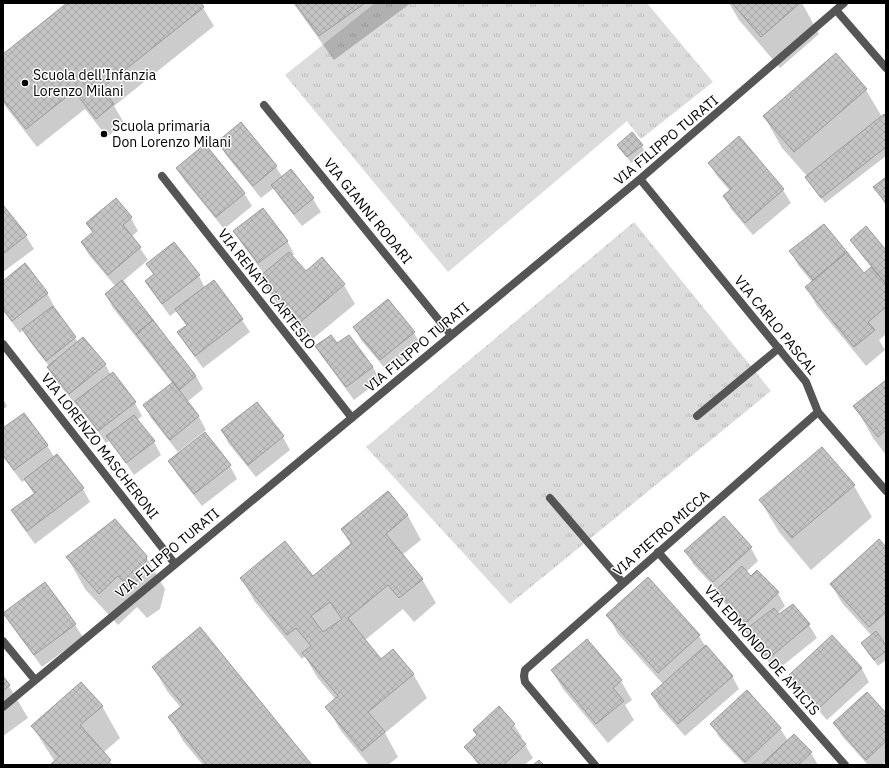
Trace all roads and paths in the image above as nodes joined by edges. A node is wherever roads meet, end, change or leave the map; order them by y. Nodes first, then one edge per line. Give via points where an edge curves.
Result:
1 (844, 3) edge
2 (836, 10) junction
3 (886, 68) edge
4 (264, 105) dead end
5 (162, 176) dead end
6 (640, 179) junction
7 (451, 335) junction
8 (3, 344) edge
9 (779, 348) junction
10 (818, 412) junction
11 (697, 416) dead end
12 (352, 418) junction
13 (886, 491) edge
14 (550, 498) dead end
15 (658, 552) junction
16 (175, 564) junction
17 (623, 583) junction
18 (3, 641) edge
19 (35, 680) junction
20 (3, 707) edge
21 (595, 765) edge
22 (845, 765) edge

1 - 2 street, VIA FILIPPO TURATI
2 - 3 street
2 - 6 street, VIA FILIPPO TURATI
4 - 7 street, VIA GIANNI RODARI
5 - 12 street, VIA RENATO CARTESIO
6 - 7 street, VIA FILIPPO TURATI
6 - 9 street, VIA CARLO PASCAL
7 - 12 street, VIA FILIPPO TURATI
8 - 16 street, VIA LORENZO MASCHERONI
9 - 10 street, VIA CARLO PASCAL via 806,382
9 - 11 street
10 - 13 street, VIA CARLO PASCAL
10 - 15 street, VIA PIETRO MICCA
12 - 16 street, VIA FILIPPO TURATI
14 - 17 street
15 - 17 street, VIA PIETRO MICCA
15 - 22 street, VIA EDMONDO DE AMICIS
16 - 19 street, VIA FILIPPO TURATI
17 - 21 street, VIA PIETRO MICCA via 528,667 524,676 525,682
18 - 19 street
19 - 20 street, VIA FILIPPO TURATI

